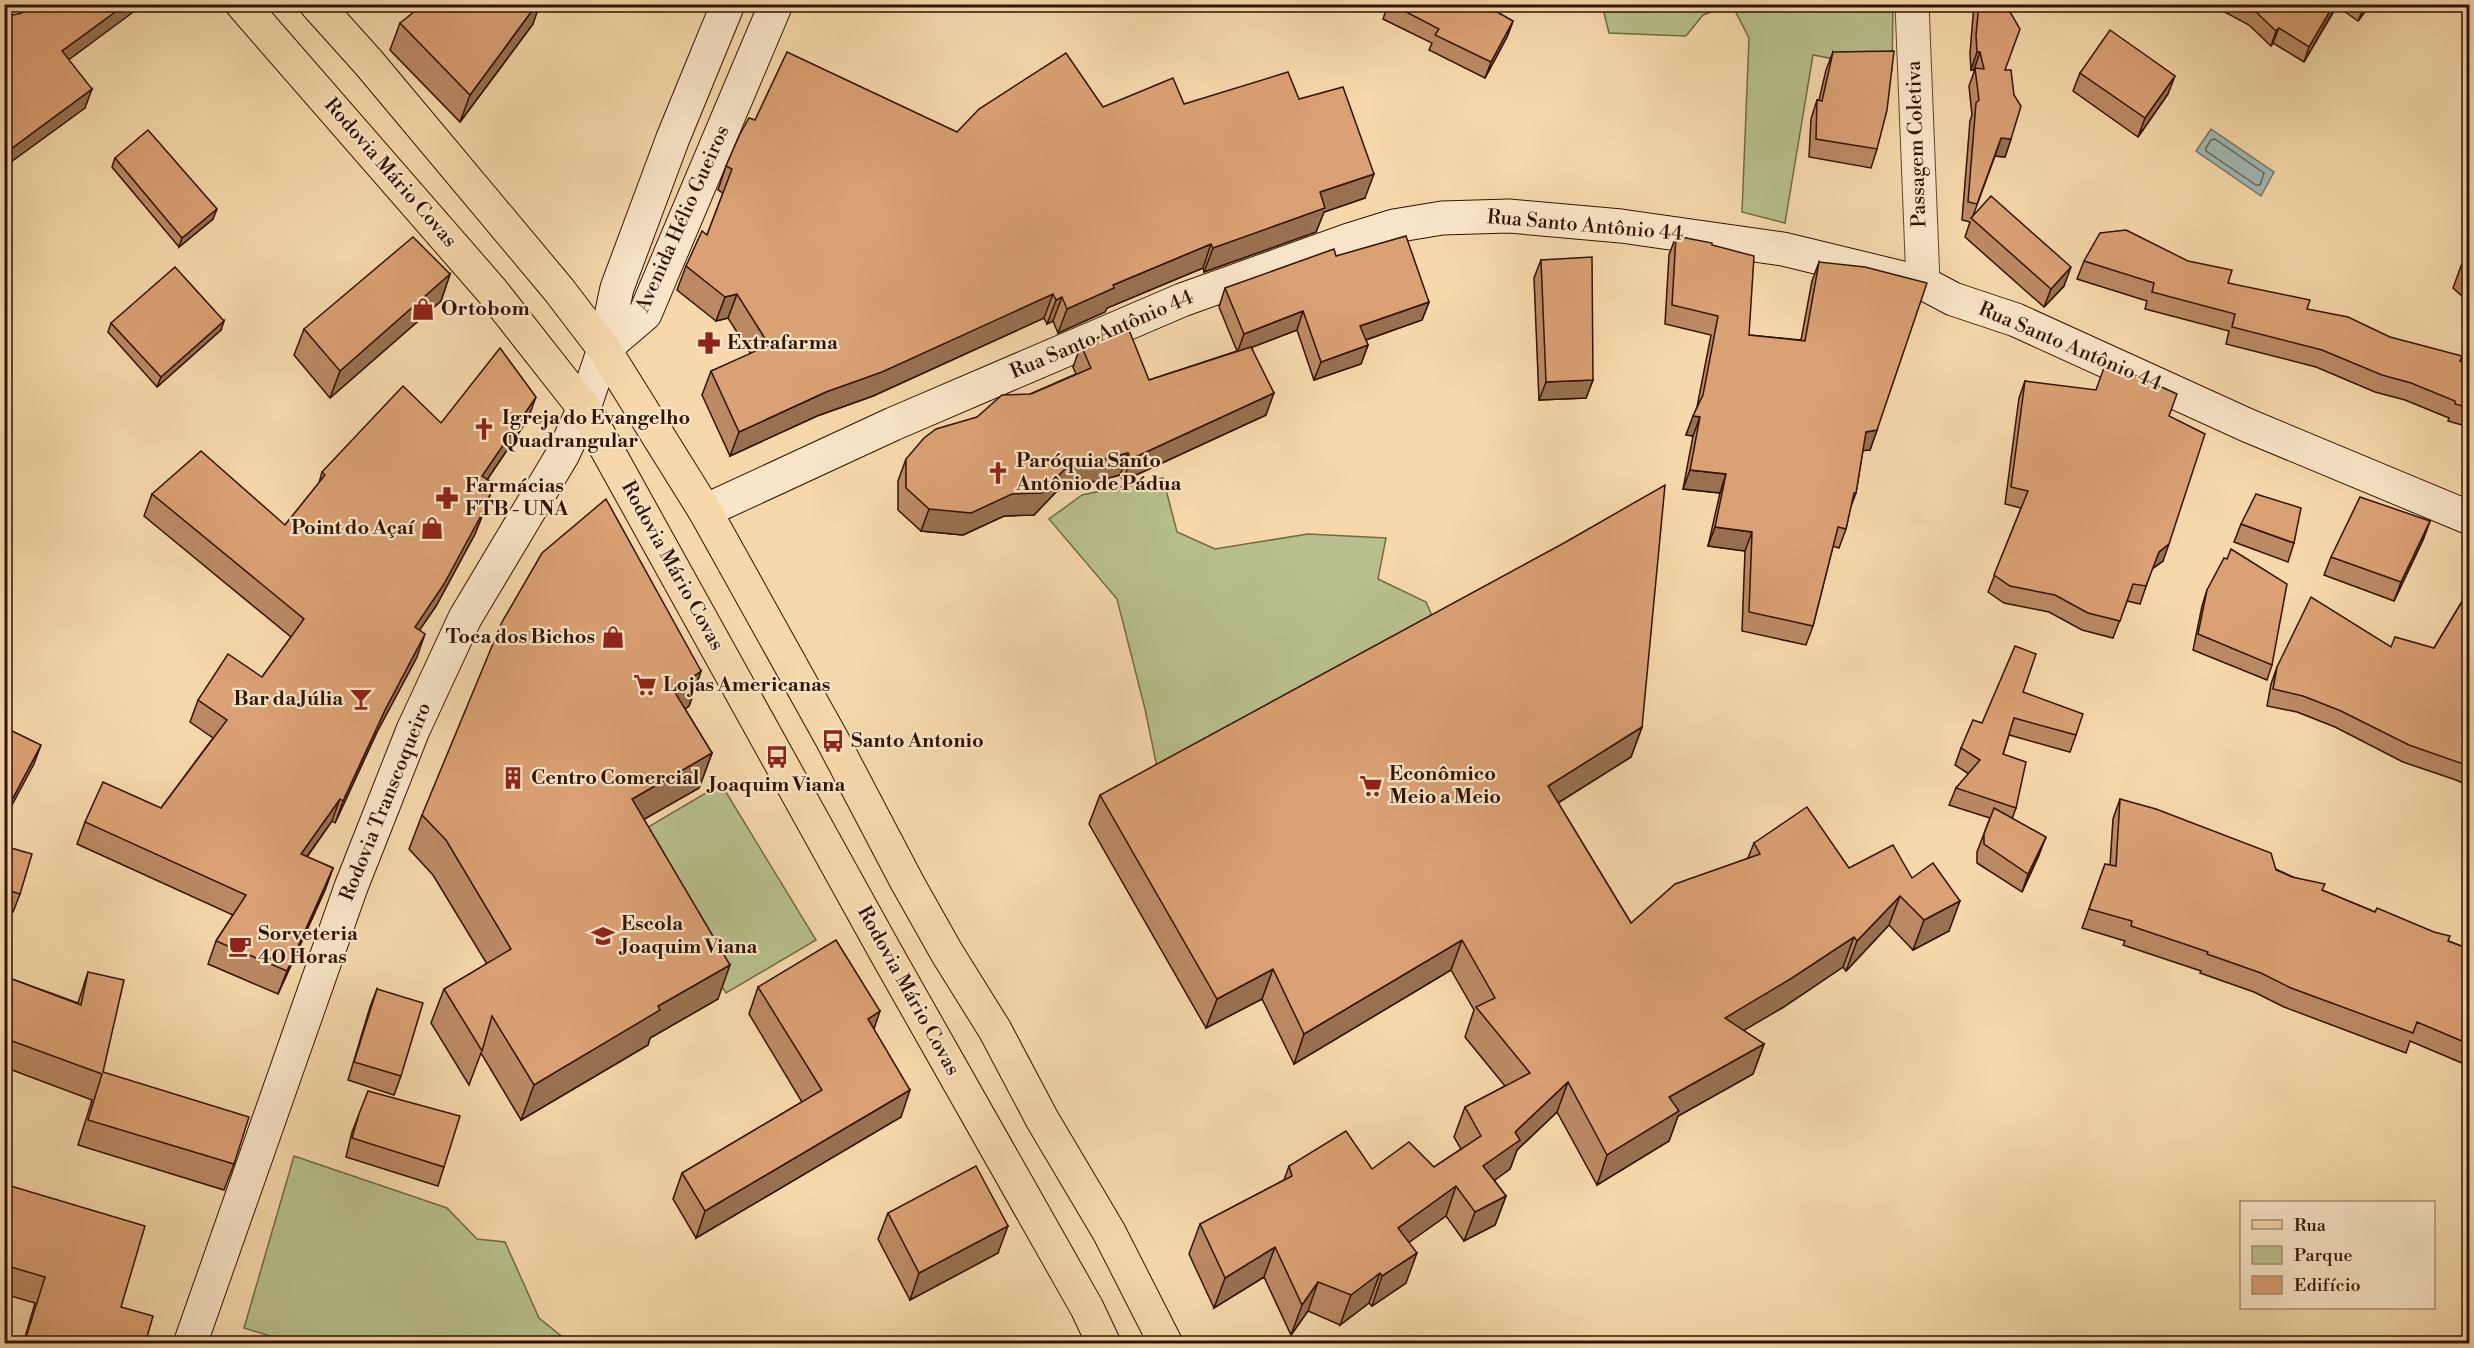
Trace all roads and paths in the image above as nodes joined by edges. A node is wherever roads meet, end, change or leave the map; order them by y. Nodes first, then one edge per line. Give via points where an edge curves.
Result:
1 (21, 4) edge
2 (242, 4) edge
3 (316, 4) edge
4 (728, 4) edge
5 (776, 4) edge
6 (1912, 4) edge
7 (4, 16) edge
8 (1923, 284) junction
9 (604, 350) junction
10 (584, 408) junction
11 (705, 511) junction
12 (2469, 518) edge
13 (190, 1344) edge
14 (1104, 1344) edge
15 (1166, 1344) edge

1 - 7 street
2 - 10 main road, Rodovia Mário Covas via 492,291
3 - 9 main road via 552,281
4 - 9 street, Avenida Hélio Gueiros via 617,288
5 - 9 street, Avenida Hélio Gueiros via 645,314
6 - 8 street, Passagem Coletiva
8 - 11 street, Rua Santo Antônio 44 via 1783,249 1621,226 1509,216 1442,218 1394,226 1182,300 893,424
8 - 12 street, Rua Santo Antônio 44 via 1953,299 2016,320 2249,426
9 - 10 street, Rodovia Transcoqueiro
9 - 11 main road
10 - 13 street, Rodovia Transcoqueiro via 564,454 465,618 413,730 351,887
10 - 14 main road, Rodovia Mário Covas
11 - 15 main road via 924,912 1109,1232

